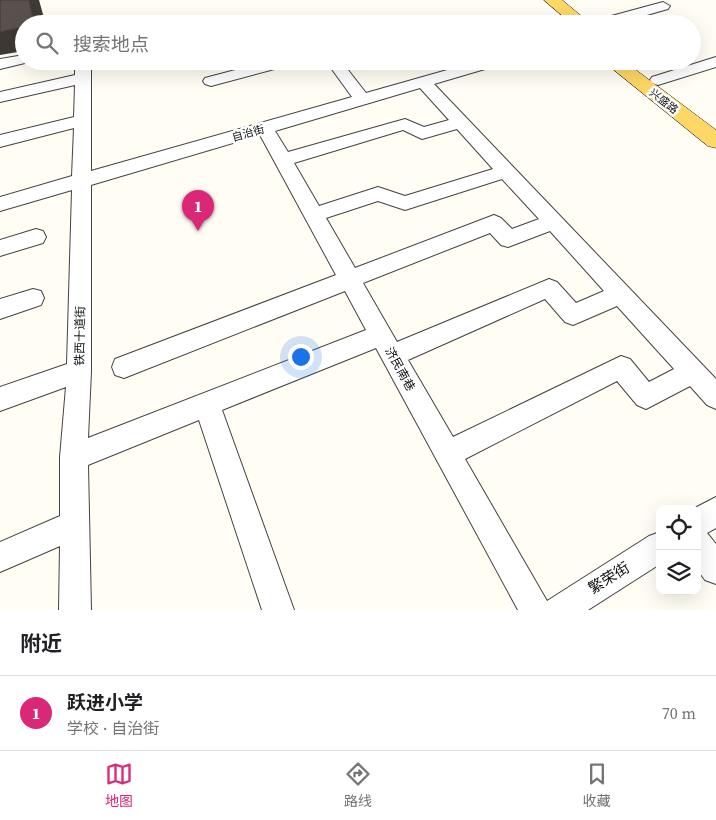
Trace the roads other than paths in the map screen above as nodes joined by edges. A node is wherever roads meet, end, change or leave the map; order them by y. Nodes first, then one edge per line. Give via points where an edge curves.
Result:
1 (552, 2) edge
2 (663, 6) dead end
3 (558, 15) edge
4 (570, 15) edge
5 (630, 15) edge
6 (15, 61) edge
7 (716, 62) edge
8 (0, 64) edge
9 (701, 67) edge
10 (80, 70) edge
11 (83, 70) edge
12 (253, 70) edge
13 (340, 70) edge
14 (465, 70) edge
15 (624, 70) edge
16 (645, 70) edge
17 (690, 70) edge
18 (658, 80) junction
19 (211, 81) dead end
20 (423, 82) junction
21 (0, 97) edge
22 (362, 99) junction
23 (461, 123) junction
24 (716, 123) edge
25 (235, 125) dead end
26 (83, 126) junction
27 (265, 128) junction
28 (0, 141) edge
29 (716, 141) edge
30 (0, 154) edge
31 (283, 160) junction
32 (506, 171) junction
33 (83, 180) junction
34 (0, 204) edge
35 (313, 215) junction
36 (553, 222) junction
37 (36, 237) dead end
38 (0, 248) edge
39 (349, 278) junction
40 (620, 294) junction
41 (33, 298) dead end
42 (0, 309) edge
43 (386, 345) junction
44 (124, 367) dead end
45 (79, 371) junction
46 (693, 372) junction
47 (716, 396) edge
48 (0, 400) edge
49 (207, 404) junction
50 (448, 454) junction
51 (74, 457) junction
52 (716, 511) edge
53 (701, 520) edge
54 (74, 525) junction
55 (656, 549) edge
56 (701, 549) edge
57 (0, 557) edge
58 (716, 569) edge
59 (75, 610) edge
60 (278, 610) edge
61 (535, 610) edge
62 (559, 610) edge

1 - 3 main road
1 - 4 main road
2 - 5 street
6 - 8 street
7 - 9 street
10 - 21 street
11 - 26 street, 铁西十道街
12 - 19 street
13 - 22 street
14 - 20 street, 自治街
15 - 29 main road, 兴盛路
16 - 18 main road, 兴盛路
17 - 18 street
18 - 24 main road, 兴盛路
20 - 22 street, 自治街
20 - 23 street
22 - 25 street via 341,97
22 - 27 street, 自治街
23 - 31 street via 422,133 405,124
23 - 32 street
26 - 28 street
26 - 30 street
26 - 33 street, 铁西十道街
27 - 31 street, 济民南巷
27 - 33 street, 自治街
31 - 35 street, 济民南巷
32 - 35 street via 404,204 378,194
32 - 36 street
33 - 34 street, 自治街
33 - 45 street, 铁西十道街
35 - 39 street, 济民南巷
36 - 39 street via 508,239 494,223
36 - 40 street
37 - 38 street
39 - 43 street, 济民南巷
39 - 44 street
40 - 43 street via 573,315 549,288
40 - 46 street
41 - 42 street
43 - 49 street
43 - 50 street, 济民南巷
45 - 48 street
45 - 51 street, 铁西十道街
46 - 47 street
46 - 50 street via 646,396 621,367
49 - 51 street
49 - 60 street
50 - 61 street, 济民南巷
51 - 54 street, 铁西十道街
52 - 53 street
54 - 57 street
54 - 59 street, 铁西十道街
55 - 62 street, 繁荣街
56 - 58 street

